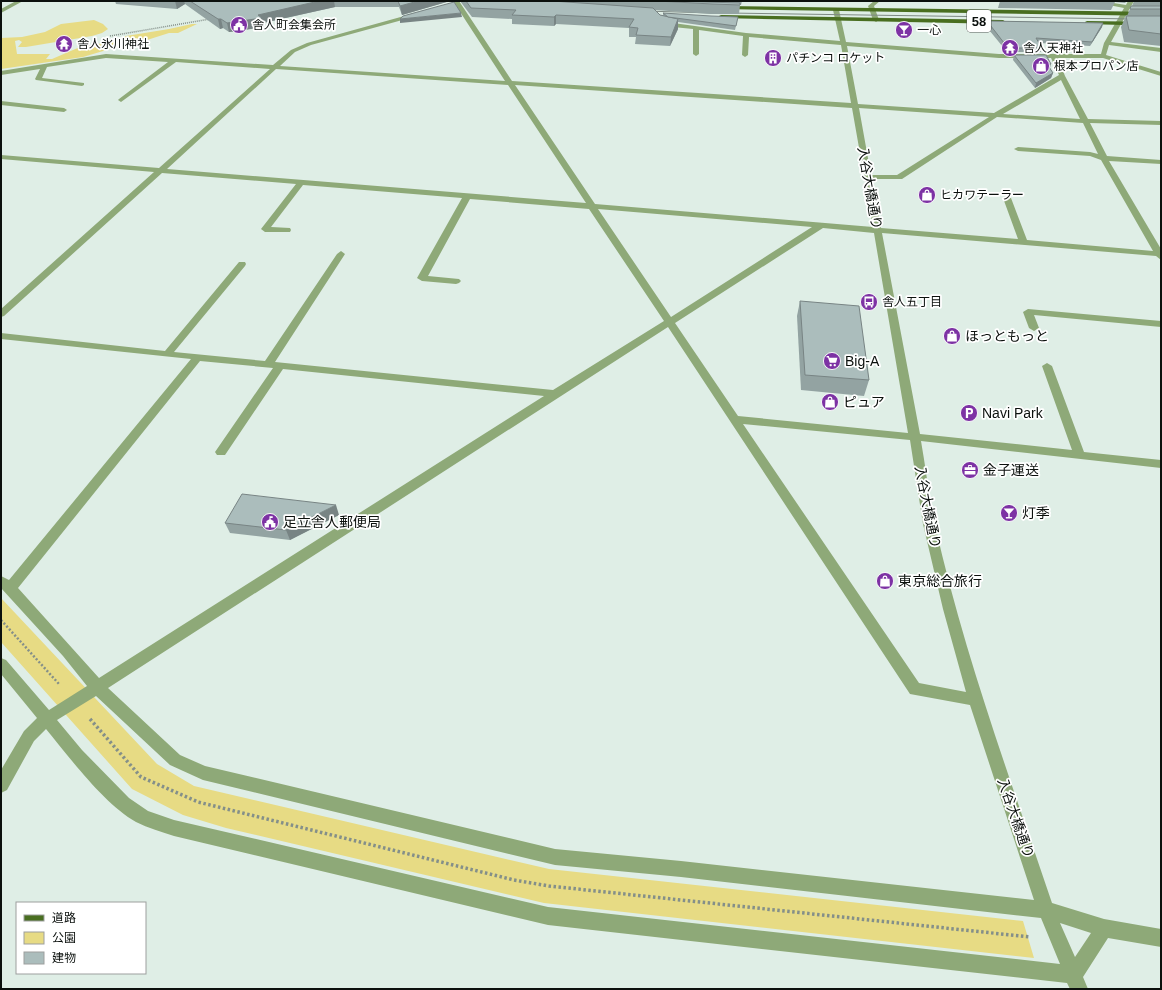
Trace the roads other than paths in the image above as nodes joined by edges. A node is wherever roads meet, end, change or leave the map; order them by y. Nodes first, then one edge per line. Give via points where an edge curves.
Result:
1 (20, 1) edge
2 (877, 1) edge
3 (1091, 1) edge
4 (1131, 1) edge
5 (453, 2) edge
6 (1127, 7) junction
7 (716, 8) dead end
8 (836, 10) junction
9 (871, 10) junction
10 (1, 11) edge
11 (423, 13) edge
12 (1123, 14) junction
13 (1161, 14) edge
14 (711, 17) edge
15 (657, 18) edge
16 (839, 19) junction
17 (876, 20) junction
18 (1009, 22) edge
19 (1078, 23) edge
20 (1118, 23) junction
21 (1161, 24) edge
22 (696, 29) junction
23 (746, 35) junction
24 (843, 44) junction
25 (1108, 44) junction
26 (1161, 50) edge
27 (696, 54) dead end
28 (745, 55) dead end
29 (1053, 56) junction
30 (1102, 56) junction
31 (176, 60) junction
32 (277, 66) junction
33 (44, 67) junction
34 (1, 73) edge
35 (1161, 74) edge
36 (1062, 76) junction
37 (511, 82) junction
38 (82, 84) dead end
39 (121, 100) dead end
40 (1, 103) edge
41 (854, 105) junction
42 (64, 110) dead end
43 (996, 115) junction
44 (1084, 121) junction
45 (1161, 123) edge
46 (1018, 149) dead end
47 (1, 156) edge
48 (1104, 158) junction
49 (1161, 162) edge
50 (163, 170) junction
51 (868, 177) junction
52 (302, 181) junction
53 (468, 195) junction
54 (1007, 198) dead end
55 (591, 205) junction
56 (822, 225) junction
57 (287, 230) dead end
58 (877, 230) junction
59 (1023, 242) junction
60 (341, 254) dead end
61 (1160, 255) edge
62 (242, 264) dead end
63 (456, 281) dead end
64 (1, 314) edge
65 (669, 322) junction
66 (1161, 324) edge
67 (1034, 328) dead end
68 (1, 336) edge
69 (167, 354) junction
70 (198, 357) junction
71 (268, 365) junction
72 (280, 366) junction
73 (1047, 366) dead end
74 (555, 394) junction
75 (734, 419) junction
76 (915, 437) junction
77 (221, 452) dead end
78 (1079, 454) junction
79 (1161, 464) edge
80 (6, 584) edge
81 (1, 664) edge
82 (97, 687) junction
83 (976, 700) junction
84 (47, 719) junction
85 (1, 785) edge
86 (1046, 910) junction
87 (1104, 928) junction
88 (1161, 938) edge
89 (1076, 982) edge

1 - 10 street
2 - 9 street via 871,6
3 - 6 street
4 - 6 street
5 - 37 street
6 - 12 street
7 - 8 main road, 58
8 - 9 main road, 58
8 - 16 street, 入谷大橋通り
9 - 12 main road, 58
9 - 17 street
11 - 32 street via 302,47 293,51
12 - 13 main road, 58
12 - 20 street
14 - 16 main road, 58
15 - 22 street via 666,23
16 - 17 main road, 58
16 - 24 street, 入谷大橋通り
17 - 18 main road, 58
19 - 20 main road
20 - 21 main road
20 - 25 street
22 - 23 street
22 - 27 street
23 - 24 street
23 - 28 street
24 - 29 street via 999,56
24 - 41 street, 入谷大橋通り
25 - 26 street
25 - 30 street
29 - 30 street
29 - 36 street
30 - 35 street
31 - 32 street
31 - 33 street via 106,56
31 - 39 street
32 - 37 street
32 - 50 street
33 - 34 street
33 - 38 street via 38,78
36 - 43 street
36 - 44 street
37 - 41 street
37 - 55 street
40 - 42 street
41 - 43 street
41 - 51 street, 入谷大橋通り
43 - 44 street
43 - 51 street via 900,177
44 - 45 street
44 - 48 street
46 - 48 street via 1090,154
47 - 50 street
48 - 49 street
48 - 61 street
50 - 52 street
50 - 64 street
51 - 58 street, 入谷大橋通り
52 - 53 street
52 - 57 street via 265,229
53 - 55 street
53 - 63 street via 422,278
54 - 59 street
55 - 56 street
55 - 65 street
56 - 58 street
56 - 65 street
58 - 59 street
58 - 76 street, 入谷大橋通り
59 - 61 street
60 - 71 street
62 - 69 street
65 - 74 street
65 - 75 street
66 - 67 street via 1028,312
68 - 69 street
69 - 70 street
70 - 71 street
70 - 80 street
71 - 72 street
72 - 74 street
72 - 77 street
73 - 78 street
74 - 82 street
75 - 76 street
75 - 83 street via 915,689
76 - 78 street
76 - 83 street, 入谷大橋通り via 929,524
78 - 79 street
80 - 82 street
81 - 84 street
82 - 84 street
82 - 86 street via 175,760 203,773 555,857
83 - 86 street, 入谷大橋通り
84 - 85 street via 29,736
84 - 89 street via 123,804 143,818 174,828 548,916
86 - 87 street
86 - 89 street, 入谷大橋通り
87 - 88 street
87 - 89 street

